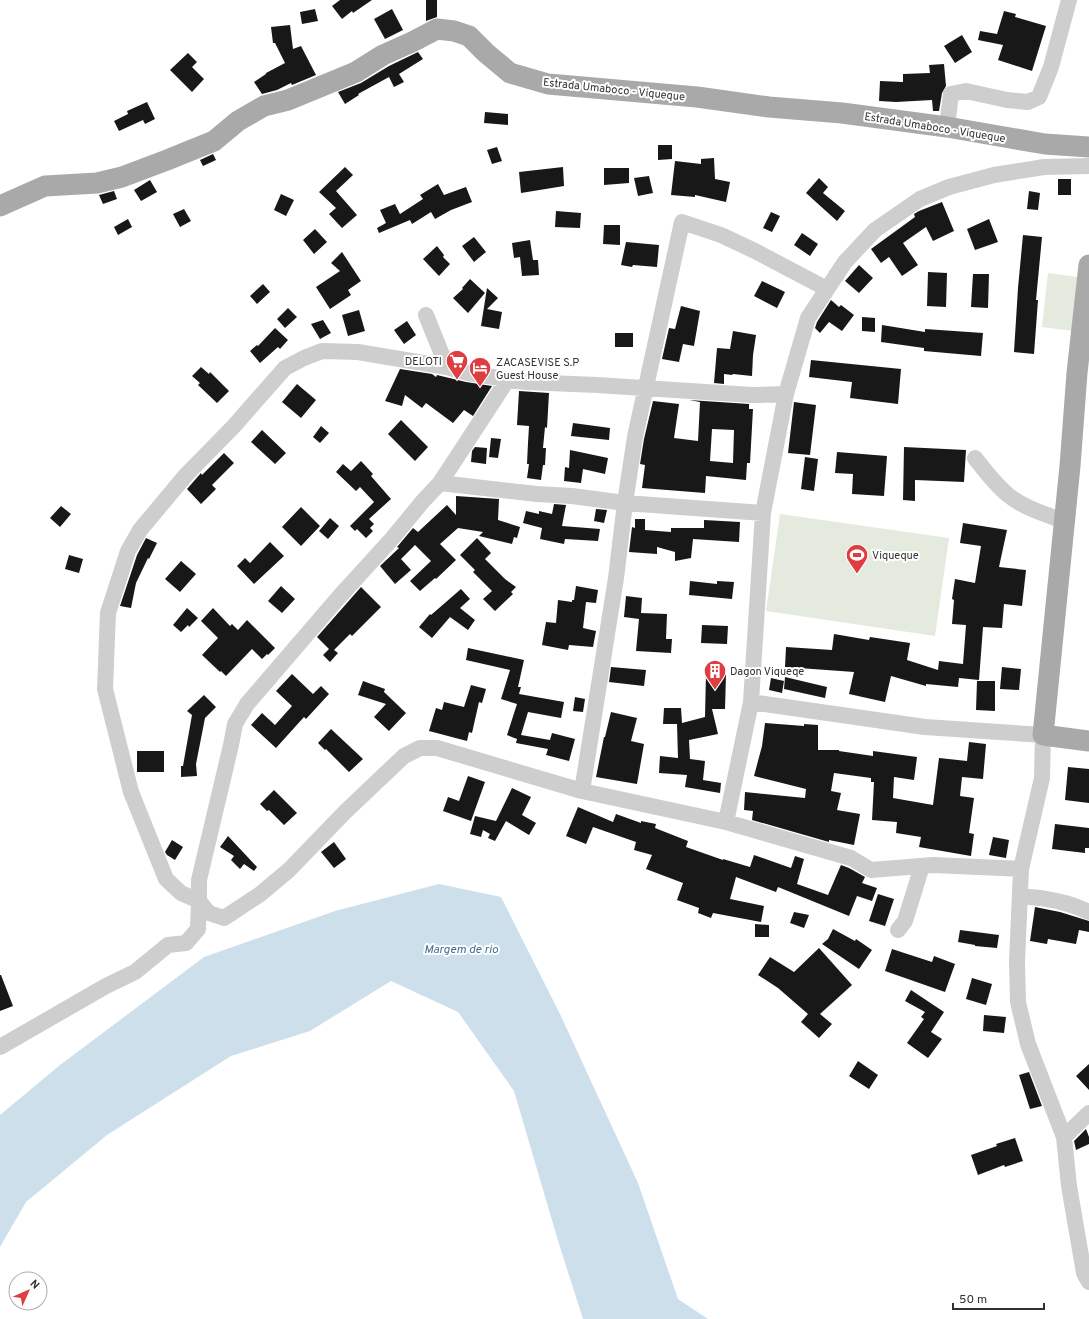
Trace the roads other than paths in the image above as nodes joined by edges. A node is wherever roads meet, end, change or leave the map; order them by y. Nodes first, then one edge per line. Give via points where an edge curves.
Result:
1 (1070, 0) edge
2 (947, 128) junction
3 (1089, 147) edge
4 (1089, 166) edge
5 (0, 206) edge
6 (1089, 265) edge
7 (827, 289) junction
8 (426, 315) dead end
9 (447, 367) junction
10 (1083, 375) edge
11 (508, 379) junction
12 (645, 388) junction
13 (786, 394) junction
14 (975, 458) dead end
15 (440, 483) junction
16 (624, 503) junction
17 (763, 513) junction
18 (1064, 521) junction
19 (751, 702) junction
20 (1043, 735) junction
21 (1089, 741) edge
22 (582, 792) junction
23 (726, 822) junction
24 (922, 866) junction
25 (1021, 869) junction
26 (1020, 895) junction
27 (199, 901) junction
28 (1089, 912) edge
29 (898, 930) dead end
30 (0, 1047) edge
31 (1089, 1114) edge
32 (1064, 1137) junction
33 (1089, 1282) edge

1 - 2 street via 1051,67 1039,97 1028,102 966,91 952,94
2 - 3 main road, Estrada Umaboco - Viqueque via 1045,144
2 - 5 main road, Estrada Umaboco - Viqueque via 697,97 548,84 510,74 469,36 437,29 383,55 356,72 288,100 264,106 238,121 214,141 116,179 97,183 45,186
4 - 7 street via 1044,166 994,175 949,187 920,199 875,230 844,262
6 - 10 main road
7 - 12 street via 755,251 682,222
7 - 13 street via 808,318
8 - 9 street
9 - 11 street
9 - 27 street via 358,352 322,351 285,368 186,475 140,530 128,551 108,613 105,689 130,792 166,879 181,893
10 - 18 main road
11 - 12 street via 553,384
11 - 15 street
12 - 13 street
12 - 16 street
13 - 17 street
14 - 18 street via 990,478 1009,496 1034,510
15 - 16 street
15 - 27 street via 247,704 234,724 232,745 199,880
16 - 17 street
16 - 22 street via 616,578
17 - 19 street
18 - 20 main road
19 - 20 street via 925,727
19 - 23 street
20 - 21 main road
20 - 25 street via 1042,778
22 - 23 street
22 - 27 street via 437,748 420,748 404,756 289,870 259,895 224,918 209,914
23 - 24 street via 851,858 871,870
24 - 25 street
24 - 29 street via 905,921
25 - 26 street
26 - 28 street via 1046,899
26 - 32 street via 1018,1002 1028,1044
27 - 30 street via 198,929 186,943 168,945 135,972
31 - 32 street
32 - 33 street via 1069,1186 1084,1273

